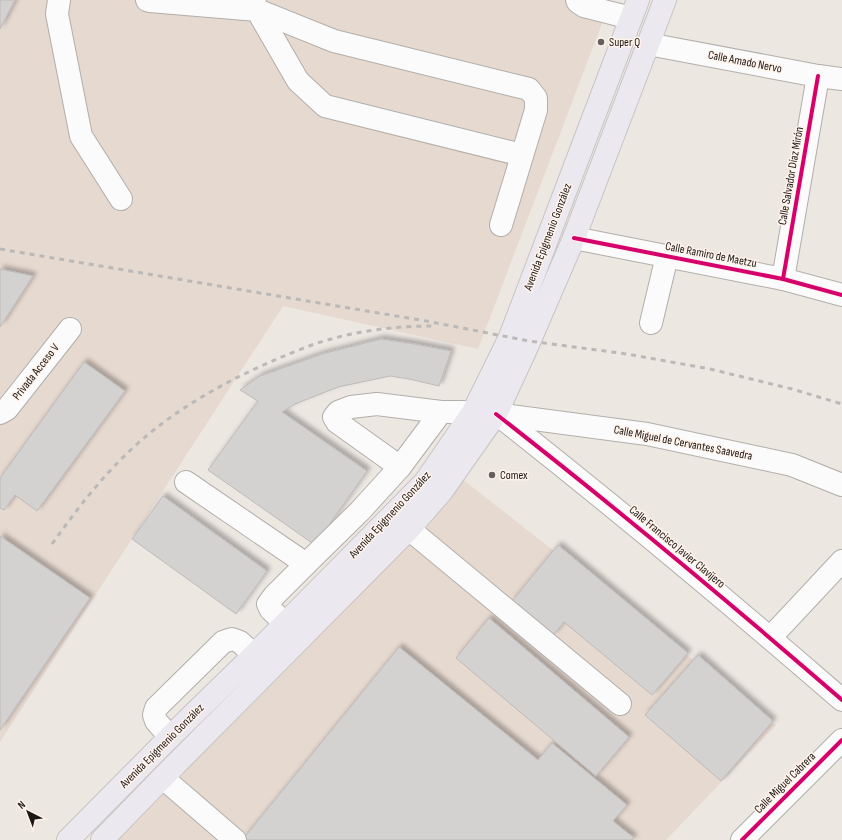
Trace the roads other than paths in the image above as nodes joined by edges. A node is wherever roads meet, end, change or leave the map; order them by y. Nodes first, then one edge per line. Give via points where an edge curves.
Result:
1 (59, 0) edge
2 (147, 0) edge
3 (578, 0) edge
4 (664, 0) edge
5 (187, 2) edge
6 (256, 5) edge
7 (635, 9) edge
8 (648, 44) junction
9 (818, 76) junction
10 (842, 79) edge
11 (522, 155) junction
12 (121, 199) dead end
13 (501, 225) dead end
14 (574, 238) junction
15 (667, 256) junction
16 (783, 279) junction
17 (842, 295) edge
18 (651, 323) dead end
19 (70, 329) dead end
20 (441, 412) junction
21 (473, 412) junction
22 (0, 413) edge
23 (496, 414) junction
24 (400, 467) junction
25 (186, 482) dead end
26 (842, 485) edge
27 (409, 529) junction
28 (842, 561) edge
29 (306, 564) junction
30 (285, 623) junction
31 (770, 638) junction
32 (254, 655) junction
33 (842, 700) edge
34 (620, 704) dead end
35 (170, 737) junction
36 (842, 740) edge
37 (163, 778) junction
38 (68, 840) edge
39 (102, 840) edge
40 (235, 840) edge
41 (742, 840) edge

1 - 12 street via 57,14 81,136
2 - 5 street
3 - 7 street via 584,6
4 - 8 main road, Avenida Epigmenio González
5 - 6 street
6 - 11 street via 298,81 325,106
6 - 11 street via 334,41 529,89 536,98 536,110
7 - 21 main road, Avenida Epigmenio González via 510,337
8 - 9 street, Calle Amado Nervo
8 - 14 main road, Avenida Epigmenio González
9 - 10 street, Calle Amado Nervo
9 - 16 street, Calle Salvador Díaz Mirón
11 - 13 street
14 - 15 street, Calle Ramiro de Maetzu
14 - 23 main road, Avenida Epigmenio González
15 - 16 street, Calle Ramiro de Maetzu
15 - 18 street
16 - 17 street, Calle Ramiro de Maetzu
19 - 22 street, Privada Acceso V via 7,409
20 - 21 street, Calle Miguel de Cervantes Saavedra
20 - 24 street
20 - 24 street, Calle Miguel de Cervantes Saavedra via 377,404 351,407 338,412 334,417 337,422
21 - 23 street, Calle Miguel de Cervantes Saavedra
21 - 30 main road, Avenida Epigmenio González via 424,482
23 - 26 street, Calle Miguel de Cervantes Saavedra via 647,434 792,465
23 - 27 main road, Avenida Epigmenio González via 442,491
23 - 31 street, Calle Francisco Javier Clavijero
24 - 29 street
25 - 29 street
27 - 34 street
27 - 37 main road, Avenida Epigmenio González
28 - 31 street
29 - 30 street via 268,604
30 - 32 main road, Avenida Epigmenio González
31 - 33 street, Calle Francisco Javier Clavijero
32 - 35 main road, Avenida Epigmenio González
32 - 35 street via 240,642 232,639 223,642 156,708 156,721
35 - 38 main road, Avenida Epigmenio González
36 - 41 street, Calle Miguel Cabrera
37 - 39 main road, Avenida Epigmenio González
37 - 40 street

